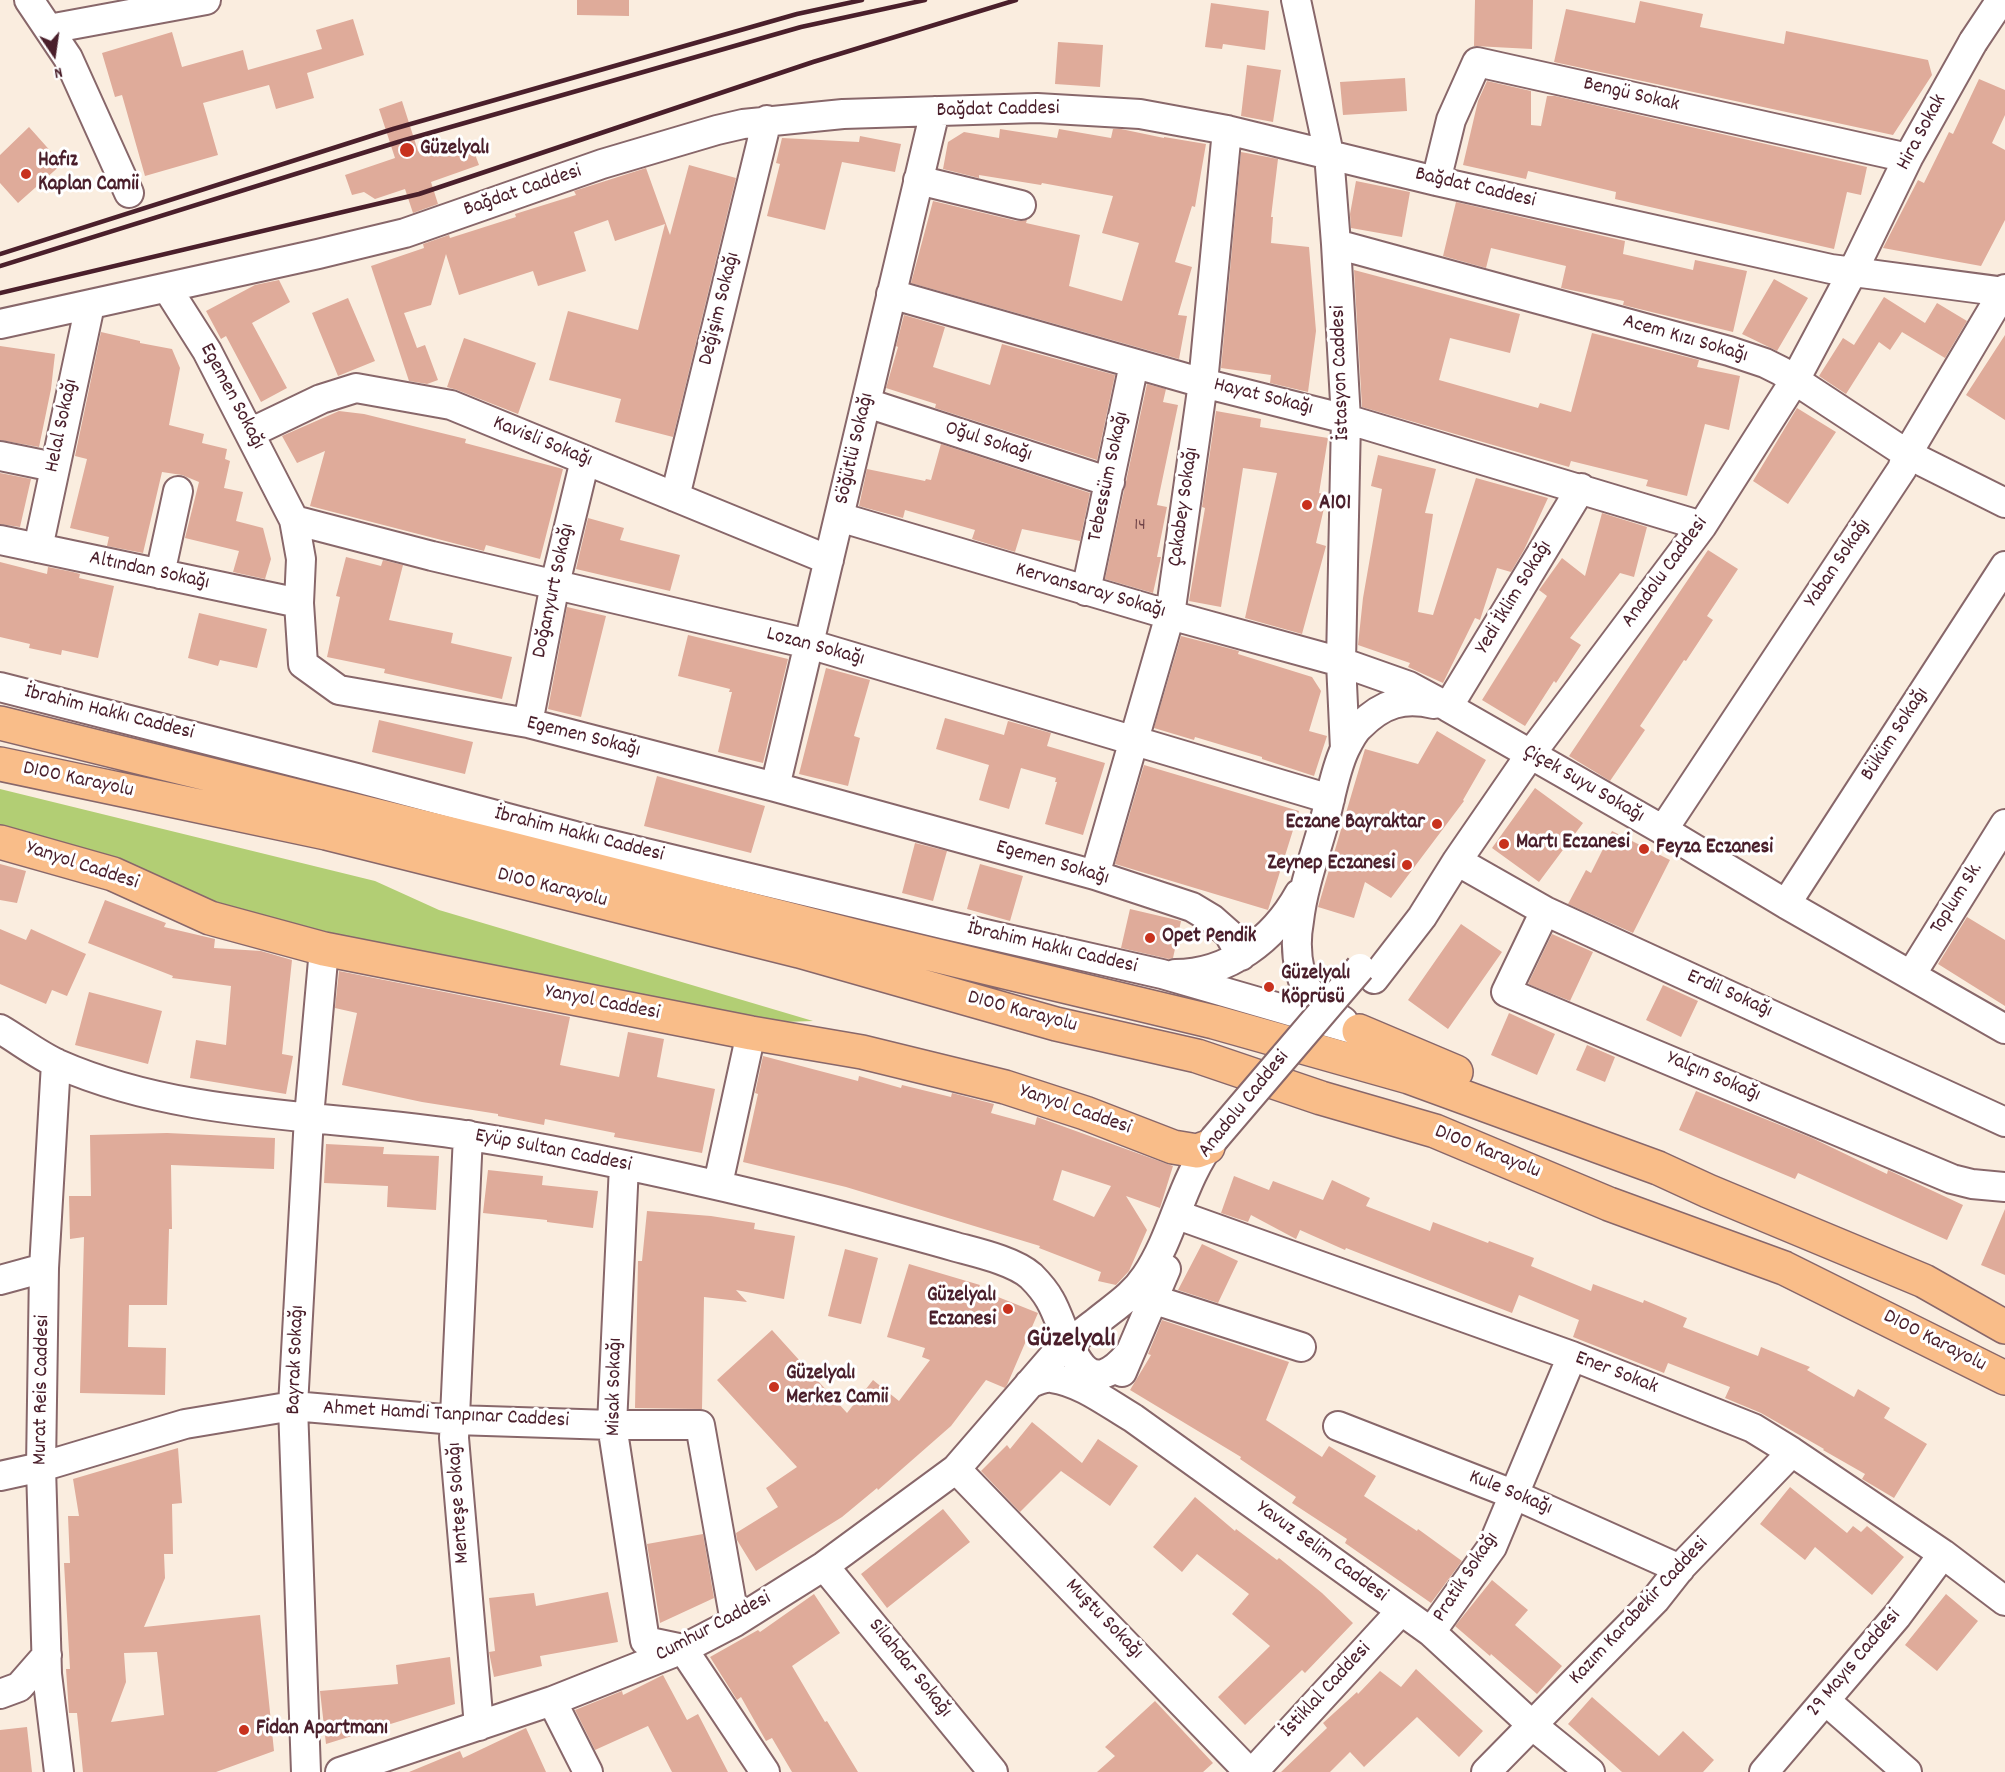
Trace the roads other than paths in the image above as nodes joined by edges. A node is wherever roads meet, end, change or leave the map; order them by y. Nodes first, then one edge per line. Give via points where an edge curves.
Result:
1 (29, 0) edge
2 (206, 0) edge
3 (1296, 0) edge
4 (2001, 0) edge
5 (49, 29) junction
6 (935, 111) junction
7 (767, 120) junction
8 (1227, 130) junction
9 (1329, 154) junction
10 (1908, 158) junction
11 (918, 180) junction
12 (1436, 181) junction
13 (129, 193) dead end
14 (1021, 205) dead end
15 (1336, 244) junction
16 (1853, 271) junction
17 (167, 288) junction
18 (2005, 291) edge
19 (891, 294) junction
20 (90, 305) junction
21 (0, 324) edge
22 (1134, 364) junction
23 (1795, 380) junction
24 (1203, 383) junction
25 (867, 403) junction
26 (1346, 419) junction
27 (250, 433) junction
28 (1907, 454) junction
29 (0, 456) edge
30 (585, 460) junction
31 (54, 467) junction
32 (1110, 482) junction
33 (1581, 488) junction
34 (178, 492) dead end
35 (675, 497) junction
36 (2005, 503) edge
37 (840, 518) junction
38 (294, 520) junction
39 (1702, 526) junction
40 (0, 540) edge
41 (38, 548) junction
42 (829, 560) junction
43 (2005, 566) edge
44 (160, 574) junction
45 (555, 584) junction
46 (1086, 591) junction
47 (299, 603) junction
48 (1170, 615) junction
49 (809, 644) junction
50 (1341, 662) junction
51 (0, 687) edge
52 (1448, 706) junction
53 (0, 723) edge
54 (528, 723) junction
55 (1134, 741) junction
56 (1345, 750) junction
57 (1530, 755) junction
58 (0, 764) edge
59 (774, 787) junction
60 (1330, 799) junction
61 (2005, 824) edge
62 (1663, 830) junction
63 (0, 842) edge
64 (1457, 861) junction
65 (1095, 875) junction
66 (1308, 880) junction
67 (1786, 904) junction
68 (1545, 911) junction
69 (324, 949) junction
70 (1241, 956) junction
71 (1162, 974) junction
72 (1911, 975) junction
73 (0, 1029) edge
74 (2005, 1029) edge
75 (1359, 1031) junction
76 (751, 1033) junction
77 (56, 1063) junction
78 (309, 1117) junction
79 (2005, 1122) edge
80 (468, 1135) junction
81 (1219, 1143) junction
82 (624, 1165) junction
83 (1658, 1168) junction
84 (718, 1184) junction
85 (2005, 1186) edge
86 (1189, 1219) junction
87 (44, 1268) junction
88 (0, 1280) edge
89 (1152, 1299) junction
90 (2005, 1327) edge
91 (1074, 1345) junction
92 (1301, 1347) dead end
93 (1128, 1355) junction
94 (1572, 1356) junction
95 (2005, 1378) edge
96 (1029, 1384) junction
97 (293, 1406) junction
98 (1133, 1418) junction
99 (455, 1420) junction
100 (612, 1425) junction
101 (1338, 1426) dead end
102 (1792, 1452) junction
103 (41, 1467) junction
104 (956, 1469) junction
105 (0, 1476) edge
106 (1515, 1495) junction
107 (1943, 1554) junction
108 (824, 1566) junction
109 (1680, 1569) junction
110 (2005, 1601) edge
111 (1401, 1611) junction
112 (735, 1622) junction
113 (1431, 1632) junction
114 (683, 1649) junction
115 (47, 1655) junction
116 (0, 1694) edge
117 (552, 1701) junction
118 (1826, 1701) junction
119 (1532, 1725) junction
120 (478, 1726) junction
121 (388, 1764) edge
122 (58, 1772) edge
123 (306, 1772) edge
124 (340, 1772) edge
125 (588, 1772) edge
126 (765, 1772) edge
127 (993, 1772) edge
128 (1251, 1772) edge
129 (1486, 1772) edge
130 (1590, 1772) edge
131 (1764, 1772) edge
132 (1907, 1772) edge

1 - 5 street
2 - 5 street
3 - 9 street, İstasyon Caddesi
4 - 10 street, Hira Sokak, bridge
5 - 13 street via 68,58
6 - 7 street, Bağdat Caddesi
6 - 8 street, Bağdat Caddesi via 1037,108 1140,114
6 - 11 street, Söğütlü Sokağı
7 - 17 street, Bağdat Caddesi via 717,130 602,164 405,233
7 - 35 street, Değişim Sokağı
8 - 9 street, Bağdat Caddesi
8 - 24 street, Çakabey Sokağı
9 - 12 street, Bağdat Caddesi
9 - 15 street, İstasyon Caddesi
10 - 12 street, Bengü Sokak via 1477,62 1451,120
10 - 16 street, Hira Sokak
11 - 14 street
11 - 19 street, Söğütlü Sokağı
12 - 16 street, Bağdat Caddesi
15 - 23 street, Acem Kızı Sokağı via 1729,351 1765,363
15 - 26 street, İstasyon Caddesi
16 - 18 street, Bağdat Caddesi
16 - 23 street, Anadolu Caddesi
17 - 20 street, Bağdat Caddesi
17 - 27 street, Egemen Sokağı via 207,351
18 - 28 street, Yaban Sokağı
19 - 22 street, Hayat Sokağı
19 - 25 street, Söğütlü Sokağı
20 - 21 street, Bağdat Caddesi
20 - 31 street, Helal Sokağı
22 - 24 street, Hayat Sokağı
22 - 32 street, Tebessüm Sokağı
23 - 28 street, Acem Kızı Sokağı
23 - 39 street, Anadolu Caddesi
24 - 26 street, Hayat Sokağı
24 - 48 street, Çakabey Sokağı
25 - 32 street, Oğul Sokağı
25 - 37 street, Söğütlü Sokağı
26 - 33 street, Hayat Sokağı
26 - 50 street, İstasyon Caddesi
27 - 30 street, Kavisli Sokağı via 321,399 356,388 451,405
27 - 38 street, Egemen Sokağı
28 - 36 street, Acem Kızı Sokağı
28 - 62 street, Yaban Sokağı via 1902,469
29 - 31 street
30 - 35 street, Kavisli Sokağı
30 - 45 street, Doğanyurt Sokağı
31 - 41 street, Helal Sokağı
32 - 46 street, Tebessüm Sokağı
33 - 39 street, Hayat Sokağı
33 - 52 street, Yedi İklim Sokağı
34 - 44 street
35 - 42 street, Kavisli Sokağı
37 - 42 street, Söğütlü Sokağı
37 - 46 street, Kervansaray Sokağı
38 - 45 street, Lozan Sokağı
38 - 47 street, Egemen Sokağı via 301,559
39 - 57 street, Anadolu Caddesi
40 - 41 street, Altından Sokağı
41 - 44 street, Altından Sokağı
42 - 49 street, Söğütlü Sokağı
43 - 67 street, Büküm Sokağı
44 - 47 street, Altından Sokağı
45 - 49 street, Lozan Sokağı
45 - 54 street, Doğanyurt Sokağı
46 - 48 street, Kervansaray Sokağı
47 - 54 street, Egemen Sokağı via 303,664 339,690
48 - 50 street, Kervansaray Sokağı
48 - 55 street, Çakabey Sokağı
49 - 55 street, Lozan Sokağı
49 - 59 street, Söğütlü Sokağı
50 - 52 street, Çiçek Suyu Sokağı via 1409,686
50 - 56 street, İstasyon Caddesi
51 - 71 street, İbrahim Hakkı Caddesi via 575,836
52 - 56 street, İstasyon Caddesi via 1418,700 1380,709 1359,727
52 - 57 street, Çiçek Suyu Sokağı
53 - 83 main road, D100 Karayolu via 859,938 1214,1022 1409,1077
54 - 59 street, Egemen Sokağı
55 - 60 street, Lozan Sokağı
55 - 65 street, Çakabey Sokağı
56 - 60 street, İstasyon Caddesi
57 - 62 street, Çiçek Suyu Sokağı
57 - 64 street, Anadolu Caddesi
58 - 95 main road, D100 Karayolu via 326,833 799,951 1056,1024 1197,1056 1436,1131 1609,1204 1784,1268
59 - 65 street, Egemen Sokağı
60 - 66 street, İstasyon Caddesi
61 - 72 street, Toplum Sk.
62 - 67 street, Çiçek Suyu Sokağı
63 - 69 main road, Yanyol Caddesi via 113,874 210,918
64 - 68 street, Erdil Sokağı
64 - 81 street, Anadolu Caddesi via 1422,917
65 - 70 street, Egemen Sokağı via 1192,907 1229,934
66 - 70 street via 1276,928
66 - 75 street, İstasyon Caddesi via 1297,936 1300,971 1316,1002
67 - 72 street, Çiçek Suyu Sokağı
68 - 79 street, Erdil Sokağı
68 - 85 street, Yalçın Sokağı via 1506,992 1953,1179
69 - 76 main road, Yanyol Caddesi
69 - 78 street, Bayrak Sokağı
70 - 71 street via 1187,974
71 - 75 street
72 - 74 street, Çiçek Suyu Sokağı
73 - 77 street, Eyüp Sultan Caddesi
75 - 83 main road via 1504,1093
76 - 81 main road, Yanyol Caddesi via 861,1052 1005,1087 1173,1147 1197,1151
76 - 84 street
77 - 78 street, Eyüp Sultan Caddesi via 157,1095 258,1113
77 - 87 street, Murat Reis Caddesi
78 - 80 street, Eyüp Sultan Caddesi
78 - 97 street, Bayrak Sokağı
80 - 82 street, Eyüp Sultan Caddesi
80 - 99 street, Menteşe Sokağı
81 - 86 street, Anadolu Caddesi via 1214,1173
81 - 91 street, Anadolu Caddesi via 1196,1165 1146,1277
82 - 84 street, Eyüp Sultan Caddesi
82 - 100 street, Misak Sokağı
83 - 90 main road, D100 Karayolu via 1924,1281
84 - 91 street, Eyüp Sultan Caddesi via 914,1235 1013,1266 1028,1273 1051,1301
86 - 89 street, Anadolu Caddesi
86 - 94 street, Ener Sokak
87 - 88 street
87 - 103 street, Murat Reis Caddesi
89 - 92 street
89 - 93 street, Anadolu Caddesi
91 - 93 street via 1085,1369 1091,1373 1113,1369
91 - 96 street, Anadolu Caddesi
93 - 98 street, Anadolu Caddesi via 1119,1380 1120,1392
94 - 102 street, Ener Sokak via 1753,1428
94 - 106 street, Pratik Sokağı
96 - 98 street, Yavuz Selim Caddesi via 1043,1378 1069,1383
96 - 104 street, Cumhur Caddesi
97 - 99 street, Ahmet Hamdi Tanpınar Caddesi
97 - 103 street, Ahmet Hamdi Tanpınar Caddesi via 185,1424
97 - 123 street, Bayrak Sokağı
98 - 111 street, Yavuz Selim Caddesi
99 - 100 street, Ahmet Hamdi Tanpınar Caddesi
99 - 120 street, Menteşe Sokağı
100 - 112 street, Ahmet Hamdi Tanpınar Caddesi via 700,1425
100 - 114 street, Misak Sokağı via 645,1641
101 - 106 street, Kule Sokağı
102 - 107 street, Ener Sokak
102 - 109 street, Kazım Karabekir Caddesi
103 - 105 street, Ahmet Hamdi Tanpınar Caddesi
103 - 115 street, Murat Reis Caddesi
104 - 108 street, Cumhur Caddesi
104 - 128 street, Muştu Sokağı
106 - 109 street, Kule Sokağı
106 - 113 street, Pratik Sokağı via 1492,1548
107 - 110 street, Ener Sokak
107 - 118 street, 29 Mayıs Caddesi
108 - 112 street, Cumhur Caddesi
108 - 127 street, Silahdar Sokağı
109 - 119 street, Kazım Karabekir Caddesi via 1655,1600
111 - 113 street, Yavuz Selim Caddesi
111 - 128 street, İstiklal Caddesi
112 - 114 street, Cumhur Caddesi
113 - 119 street, Yavuz Selim Caddesi
114 - 117 street, Cumhur Caddesi
114 - 126 street
115 - 116 street via 19,1687
115 - 122 street, Murat Reis Caddesi
117 - 120 street, Cumhur Caddesi
117 - 125 street
118 - 131 street, 29 Mayıs Caddesi
118 - 132 street
119 - 129 street, Kazım Karabekir Caddesi
119 - 130 street, Yavuz Selim Caddesi
120 - 121 street, Cumhur Caddesi
121 - 124 street, Cumhur Caddesi

